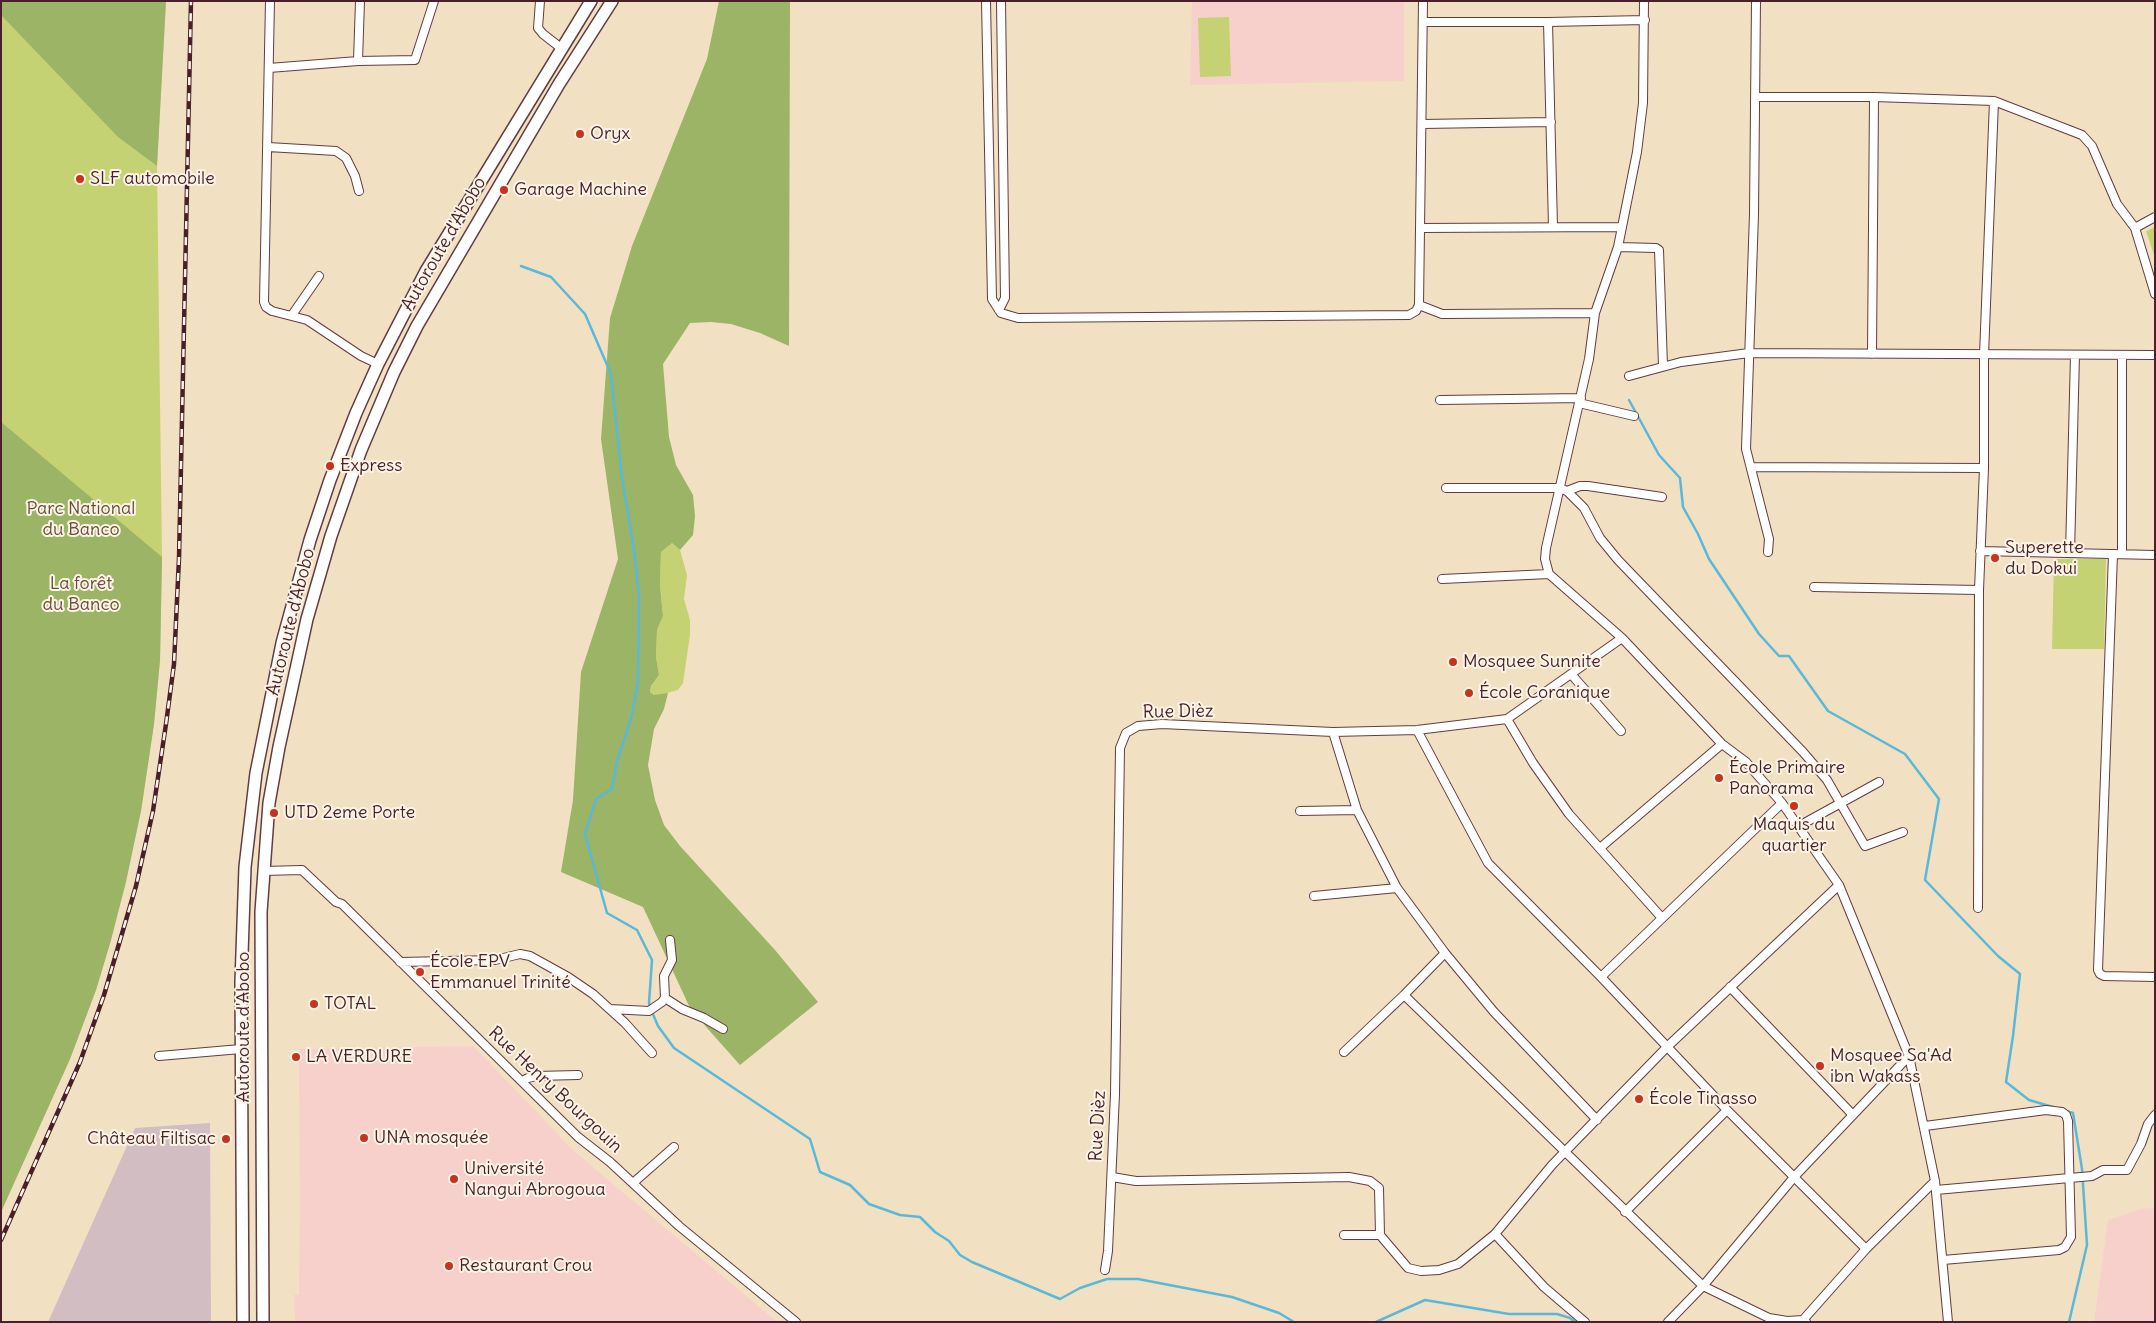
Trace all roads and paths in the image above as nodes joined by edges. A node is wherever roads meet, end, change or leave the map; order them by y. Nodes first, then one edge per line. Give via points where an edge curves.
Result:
1 (270, 1) edge
2 (360, 1) edge
3 (434, 1) edge
4 (540, 1) edge
5 (591, 1) edge
6 (612, 1) edge
7 (986, 1) edge
8 (1001, 1) edge
9 (1423, 1) edge
10 (1644, 1) edge
11 (1756, 1) edge
12 (1644, 20) junction
13 (1423, 22) junction
14 (1548, 22) junction
15 (561, 48) junction
16 (358, 61) junction
17 (269, 68) junction
18 (1756, 97) junction
19 (1874, 97) junction
20 (1994, 101) junction
21 (1551, 122) junction
22 (1422, 124) junction
23 (268, 147) junction
24 (359, 190) dead end
25 (2155, 217) edge
26 (1553, 227) junction
27 (1621, 227) junction
28 (1420, 228) junction
29 (2135, 228) junction
30 (1618, 247) junction
31 (319, 276) dead end
32 (2155, 294) edge
33 (1419, 304) junction
34 (999, 310) junction
35 (1595, 313) junction
36 (292, 316) junction
37 (1749, 353) junction
38 (1872, 354) junction
39 (1984, 355) junction
40 (2075, 355) junction
41 (2122, 355) junction
42 (2155, 355) edge
43 (378, 364) junction
44 (1663, 366) junction
45 (1629, 376) dead end
46 (1440, 400) dead end
47 (1580, 401) junction
48 (1634, 416) dead end
49 (1751, 467) junction
50 (1984, 468) junction
51 (1446, 488) dead end
52 (1559, 488) junction
53 (1568, 491) junction
54 (1662, 497) dead end
55 (1980, 551) junction
56 (1768, 552) dead end
57 (2070, 553) junction
58 (2113, 554) junction
59 (2122, 554) junction
60 (2155, 555) edge
61 (1549, 574) junction
62 (1442, 578) dead end
63 (1814, 586) dead end
64 (1979, 590) junction
65 (1622, 638) junction
66 (1571, 674) junction
67 (1507, 719) junction
68 (1417, 730) junction
69 (1621, 731) dead end
70 (1333, 732) junction
71 (1722, 744) junction
72 (1879, 782) dead end
73 (1841, 802) junction
74 (1782, 803) junction
75 (1356, 810) junction
76 (1300, 812) dead end
77 (1799, 826) junction
78 (1903, 832) dead end
79 (1600, 848) junction
80 (263, 871) junction
81 (1839, 885) junction
82 (1397, 888) junction
83 (1314, 896) dead end
84 (1978, 908) dead end
85 (1662, 918) junction
86 (670, 940) dead end
87 (1446, 953) junction
88 (400, 962) junction
89 (1602, 977) junction
90 (2155, 977) edge
91 (1730, 987) junction
92 (1404, 996) junction
93 (664, 1000) junction
94 (610, 1009) junction
95 (723, 1029) dead end
96 (1667, 1047) junction
97 (241, 1049) junction
98 (1344, 1052) dead end
99 (652, 1053) dead end
100 (159, 1056) dead end
101 (1909, 1056) junction
102 (578, 1075) dead end
103 (522, 1081) junction
104 (1728, 1110) junction
105 (1854, 1115) junction
106 (2155, 1115) edge
107 (1597, 1120) junction
108 (1924, 1126) junction
109 (674, 1147) dead end
110 (1564, 1152) junction
111 (1795, 1176) junction
112 (1112, 1177) junction
113 (2069, 1177) junction
114 (1935, 1180) junction
115 (633, 1184) junction
116 (1936, 1190) junction
117 (1625, 1212) junction
118 (1495, 1234) junction
119 (1344, 1235) dead end
120 (1380, 1235) junction
121 (1866, 1249) junction
122 (1943, 1260) junction
123 (1105, 1270) dead end
124 (1703, 1286) junction
125 (1804, 1321) edge
126 (243, 1322) edge
127 (263, 1322) edge
128 (796, 1322) edge
129 (1585, 1322) edge
130 (1668, 1322) edge
131 (1948, 1322) edge

1 - 17 street
2 - 16 street
3 - 16 street via 415,60
4 - 15 street via 538,28
5 - 15 main road
6 - 80 main road, Autoroute d'Abobo via 433,297 394,372 361,450 331,536 295,673 269,802
7 - 34 street via 992,299
8 - 34 street via 1005,298
9 - 13 street
10 - 12 street
11 - 18 street
12 - 14 street
12 - 27 street via 1642,112
13 - 14 street
13 - 22 street
14 - 21 street
15 - 43 main road via 426,271
16 - 17 street
17 - 23 street
18 - 19 street
18 - 37 street
19 - 20 street
19 - 38 street
20 - 29 street via 2082,135 2092,146 2117,204
20 - 39 street
21 - 22 street
21 - 26 street
22 - 28 street
23 - 24 street via 336,151 346,158
23 - 36 street via 264,302 272,311
25 - 29 street
26 - 27 street
26 - 28 street
27 - 30 street
28 - 33 street
29 - 32 street
30 - 35 street
30 - 44 street via 1659,250
31 - 36 street
33 - 34 street via 1410,315 1018,318 1006,316
33 - 35 street via 1442,314
35 - 47 street
36 - 43 street via 307,320
37 - 38 street
37 - 44 street via 1698,358
37 - 49 street via 1746,449
38 - 39 street
39 - 40 street
39 - 50 street
40 - 41 street
40 - 57 street
41 - 42 street
41 - 59 street
43 - 97 main road via 318,516 276,672 256,773 245,867
44 - 45 street
46 - 47 street
47 - 48 street
47 - 52 street
49 - 50 street
49 - 56 street via 1768,539
50 - 55 street
51 - 52 street
52 - 53 street
52 - 61 street via 1546,548
53 - 54 street via 1588,486
53 - 73 street via 1584,508 1600,538 1618,560 1803,752
55 - 57 street
55 - 64 street
57 - 58 street
58 - 59 street
58 - 90 street via 2098,970 2104,976
59 - 60 street
61 - 62 street
61 - 65 street
63 - 64 street
64 - 84 street
65 - 66 street, Rue Dièz
65 - 71 street
66 - 67 street, Rue Dièz
66 - 69 street
67 - 68 street, Rue Dièz
67 - 79 street via 1548,785
68 - 70 street, Rue Dièz
68 - 89 street via 1488,863
70 - 75 street
70 - 112 street, Rue Dièz via 1162,724 1138,726 1126,733 1120,748
71 - 74 street via 1746,762
71 - 79 street
72 - 73 street
73 - 77 street
73 - 78 street via 1865,846
74 - 77 street
74 - 85 street
75 - 76 street
75 - 82 street
77 - 81 street
79 - 85 street
80 - 88 street, Rue Henry Bourgouin via 302,870 342,904
80 - 127 main road, Autoroute d'Abobo
81 - 91 street
81 - 101 street
82 - 83 street
82 - 87 street
85 - 89 street
86 - 93 street via 672,960 664,976
87 - 92 street
87 - 107 street via 1494,1012
88 - 94 street via 530,956 568,977
88 - 103 street, Rue Henry Bourgouin
89 - 96 street
91 - 96 street
91 - 105 street
92 - 98 street
92 - 110 street
93 - 94 street via 649,1011
93 - 95 street
94 - 99 street
96 - 104 street
96 - 107 street
97 - 100 street
97 - 126 main road
101 - 105 street
101 - 108 street
102 - 103 street via 536,1076
103 - 115 street, Rue Henry Bourgouin via 578,1137
104 - 111 street
104 - 117 street
105 - 111 street
106 - 113 street via 2127,1170 2108,1169 2092,1176
107 - 110 street
108 - 113 street via 2046,1110 2062,1112 2068,1121
108 - 114 street
109 - 115 street
110 - 117 street
110 - 118 street
111 - 121 street
111 - 124 street
112 - 120 street via 1136,1180 1349,1178 1370,1182 1379,1188
112 - 123 street, Rue Dièz
113 - 116 street
113 - 122 street via 2071,1237 2065,1247
114 - 116 street
114 - 121 street
115 - 128 street, Rue Henry Bourgouin
116 - 122 street
117 - 124 street
118 - 120 street via 1458,1264 1421,1271 1408,1268
118 - 129 street via 1544,1287
119 - 120 street
121 - 125 street
122 - 131 street
124 - 125 street via 1768,1318
124 - 130 street

